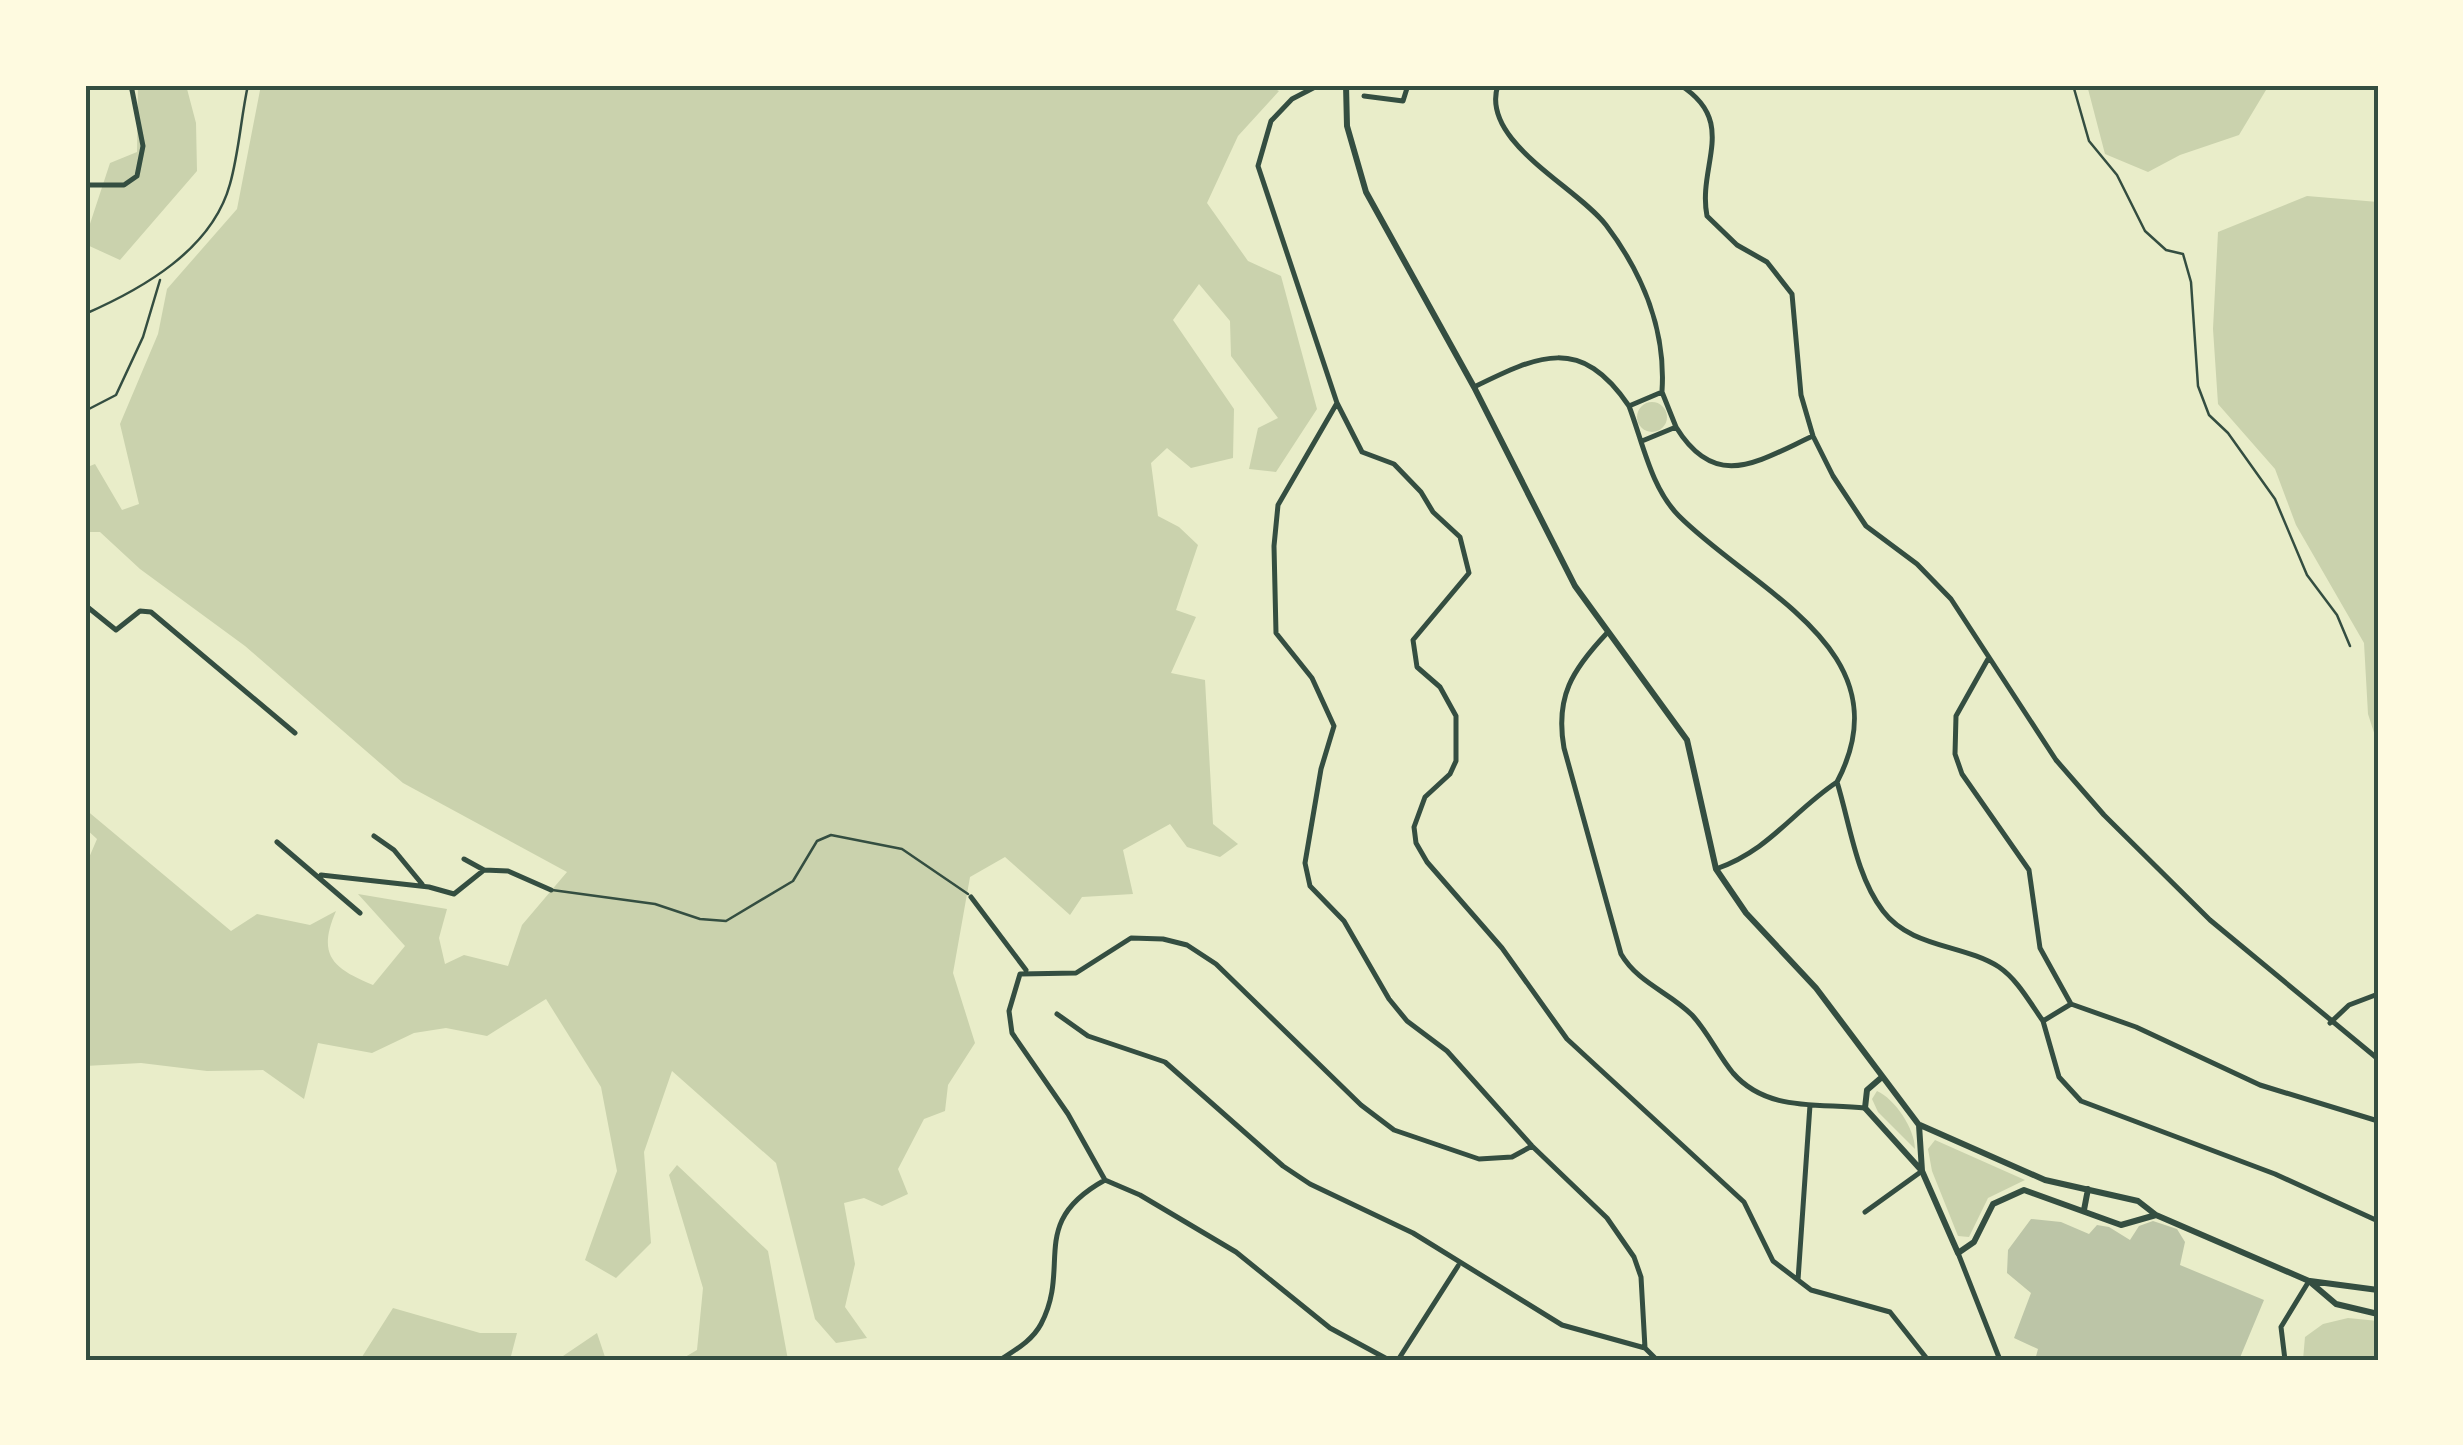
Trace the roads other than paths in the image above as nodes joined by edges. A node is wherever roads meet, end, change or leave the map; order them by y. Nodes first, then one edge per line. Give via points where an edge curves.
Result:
1 (131, 85) edge
2 (248, 85) edge
3 (1319, 85) edge
4 (1346, 85) edge
5 (1408, 85) edge
6 (1498, 85) edge
7 (1680, 85) edge
8 (1364, 96) dead end
9 (85, 186) edge
10 (161, 276) junction
11 (85, 314) edge
12 (1474, 387) junction
13 (1662, 392) junction
14 (1338, 403) junction
15 (1629, 406) junction
16 (85, 411) edge
17 (1676, 427) junction
18 (1814, 436) junction
19 (1642, 441) junction
20 (85, 606) edge
21 (1607, 634) junction
22 (1988, 659) junction
23 (295, 732) dead end
24 (1838, 782) junction
25 (374, 836) dead end
26 (277, 842) dead end
27 (464, 859) dead end
28 (1716, 869) junction
29 (484, 870) junction
30 (321, 875) junction
31 (429, 887) junction
32 (550, 890) joint
33 (971, 897) joint
34 (360, 914) dead end
35 (1026, 970) junction
36 (2378, 994) edge
37 (2071, 1004) junction
38 (1057, 1014) dead end
39 (2042, 1020) junction
40 (2330, 1023) junction
41 (2378, 1059) edge
42 (1882, 1077) junction
43 (1810, 1106) junction
44 (1865, 1108) junction
45 (2378, 1121) edge
46 (1919, 1125) junction
47 (1532, 1146) junction
48 (1922, 1171) junction
49 (1105, 1180) junction
50 (2046, 1180) junction
51 (2088, 1190) junction
52 (2042, 1194) junction
53 (2084, 1210) junction
54 (1865, 1212) dead end
55 (2156, 1215) junction
56 (2378, 1221) edge
57 (1958, 1253) junction
58 (1459, 1265) junction
59 (1798, 1280) junction
60 (2309, 1281) junction
61 (2378, 1290) edge
62 (2378, 1314) edge
63 (1644, 1348) junction
64 (1000, 1360) edge
65 (1389, 1360) edge
66 (1398, 1360) edge
67 (1658, 1360) edge
68 (1928, 1360) edge
69 (2000, 1360) edge
70 (2285, 1360) edge

1 - 9 street via 144,146 137,176 124,185
2 - 10 lane via 224,200
3 - 14 street via 1292,99 1272,121 1258,166
4 - 12 street via 1346,126 1366,192
5 - 8 street via 1403,101
6 - 13 street via 1495,104 1503,130 1606,224 1635,275 1662,334
7 - 18 street via 1705,108 1714,136 1707,216 1768,262 1792,294 1801,395
10 - 11 lane
10 - 16 lane via 116,395
12 - 15 street via 1538,357 1569,358 1609,378
12 - 21 street via 1569,574
13 - 15 street
13 - 17 street
14 - 47 street via 1278,505 1274,546 1276,633 1312,678 1334,726 1304,872 1344,921 1389,999 1447,1050
14 - 59 street via 1362,452 1394,464 1460,537 1469,558 1469,572 1412,640 1417,667 1448,698 1456,734 1456,761 1425,797 1416,842 1553,1024 1732,1190 1750,1211 1768,1255
15 - 19 street
17 - 18 street via 1702,458 1734,468
17 - 19 street
18 - 22 street via 1866,526 1937,583
19 - 24 street via 1658,487 1679,516 1771,592 1844,665 1856,721
20 - 23 street via 116,630 140,610 151,612
21 - 28 street via 1682,729
21 - 43 street via 1572,672 1560,714 1616,941 1633,972 1691,1014 1737,1077 1780,1103
22 - 37 street via 1956,716 1955,754 2030,870 2040,948
22 - 40 street via 2056,760 2104,814 2184,897
24 - 28 street via 1765,846
24 - 39 street via 1866,881 1886,914 1921,938 1995,965
25 - 31 street via 394,850 416,882
26 - 30 street
27 - 29 street
28 - 42 street
29 - 31 street via 461,892
29 - 32 street via 508,870
30 - 31 street
30 - 34 street
32 - 33 lane via 726,921 793,881 818,841 831,835 902,849
33 - 35 street
35 - 47 street via 1076,973 1131,938 1187,945 1216,964 1394,1130 1479,1159 1512,1157
35 - 49 street via 1012,994 1012,1032
36 - 40 street via 2358,1000
37 - 39 street
37 - 45 street via 2260,1085
38 - 58 street via 1088,1036 1165,1062 1282,1166
39 - 56 street via 2059,1077 2081,1101
40 - 41 street
42 - 44 street via 1867,1090
42 - 46 street
43 - 44 street
43 - 59 street
44 - 48 street
46 - 48 street
46 - 50 street
47 - 63 street via 1608,1218 1634,1258 1646,1312
48 - 54 street
48 - 57 street
49 - 64 street via 1069,1206 1060,1222 1043,1321
49 - 65 street via 1236,1252 1330,1328
50 - 51 street
50 - 52 street
51 - 53 street
51 - 55 street via 2128,1197
52 - 53 street
52 - 57 street via 2024,1190 1994,1204 1974,1242
53 - 55 street via 2121,1224
55 - 60 street
57 - 69 street
58 - 63 street via 1562,1325
58 - 66 street
59 - 68 street via 1824,1296 1884,1309
60 - 61 street
60 - 62 street via 2336,1304
60 - 70 street via 2281,1328
63 - 67 street

